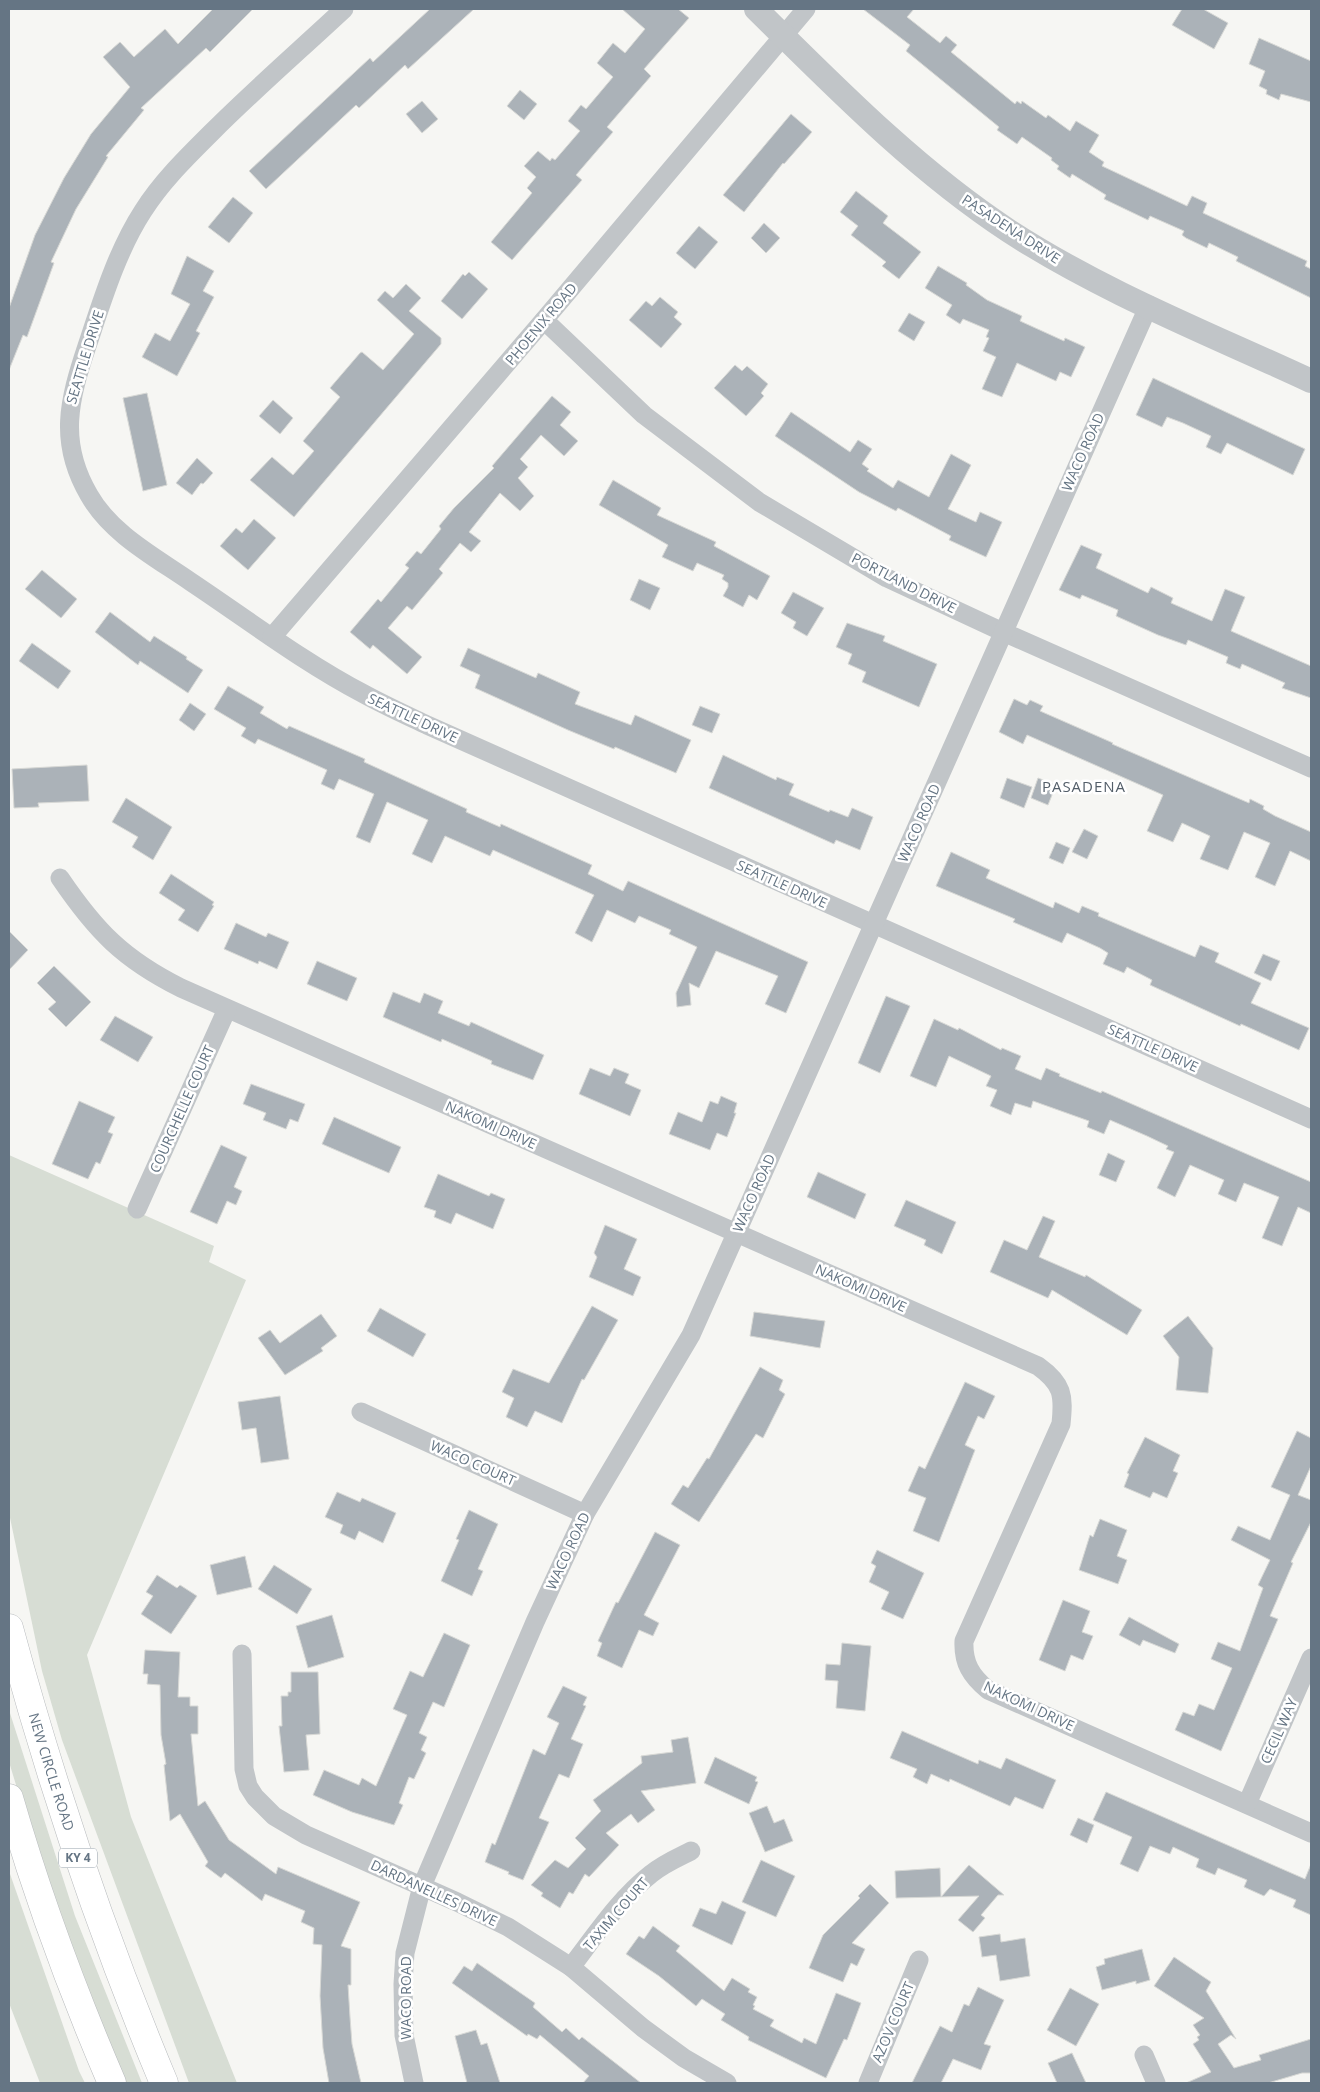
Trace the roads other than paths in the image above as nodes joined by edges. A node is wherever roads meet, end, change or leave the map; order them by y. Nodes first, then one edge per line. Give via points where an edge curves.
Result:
1 (344, 9) edge
2 (756, 9) edge
3 (806, 9) edge
4 (783, 36) junction
5 (1149, 306) junction
6 (544, 320) junction
7 (1311, 381) edge
8 (1003, 632) junction
9 (272, 637) junction
10 (1311, 768) edge
11 (60, 878) dead end
12 (874, 925) junction
13 (226, 1009) junction
14 (1311, 1118) edge
15 (137, 1209) dead end
16 (737, 1232) junction
17 (360, 1412) dead end
18 (585, 1514) junction
19 (9, 1628) edge
20 (242, 1654) dead end
21 (1311, 1658) edge
22 (9, 1798) edge
23 (1246, 1804) junction
24 (1311, 1832) edge
25 (690, 1851) dead end
26 (422, 1886) junction
27 (919, 1960) dead end
28 (571, 1967) junction
29 (1144, 2055) dead end
30 (112, 2083) edge
31 (164, 2083) edge
32 (414, 2083) edge
33 (727, 2083) edge
34 (868, 2083) edge
35 (1156, 2083) edge

1 - 9 street, SEATTLE DRIVE via 236,108 157,191 128,239 99,310 74,384 69,413 72,453 78,474 104,517 126,537
2 - 4 street, PASADENA DRIVE
3 - 4 street, PHOENIX ROAD
4 - 5 street, PASADENA DRIVE via 899,147 950,189 1042,251
4 - 6 street, PHOENIX ROAD
5 - 7 street, PASADENA DRIVE
5 - 8 street, WACO ROAD
6 - 8 street, PORTLAND DRIVE via 644,415 759,502 887,578
6 - 9 street, PHOENIX ROAD
8 - 10 street, PORTLAND DRIVE
8 - 12 street, WACO ROAD
9 - 12 street, SEATTLE DRIVE via 355,689 427,725
11 - 13 street, NAKOMI DRIVE via 92,923 133,961
12 - 14 street, SEATTLE DRIVE
12 - 16 street, WACO ROAD
13 - 15 street, COURCHELLE COURT
13 - 16 street, NAKOMI DRIVE
16 - 18 street, WACO ROAD via 691,1335
16 - 23 street, NAKOMI DRIVE via 1038,1366 1051,1376 1064,1402 1061,1424 964,1641 963,1656 970,1672 988,1690
17 - 18 street, WACO COURT
18 - 26 street, WACO ROAD
19 - 31 highway, NEW CIRCLE ROAD / KY 4 via 39,1739 92,1899
20 - 26 street, DARDANELLES DRIVE via 244,1769 255,1797 274,1816 306,1835
21 - 23 street, CECIL WAY
22 - 30 highway via 57,1944
23 - 24 street, NAKOMI DRIVE
25 - 28 street, TAXIM COURT via 663,1865 638,1885
26 - 28 street, DARDANELLES DRIVE via 508,1927
26 - 32 street, WACO ROAD via 406,1945 403,1984 404,2035
27 - 34 street, AZOV COURT
28 - 33 street, DARDANELLES DRIVE via 643,2028 684,2058
29 - 35 street

